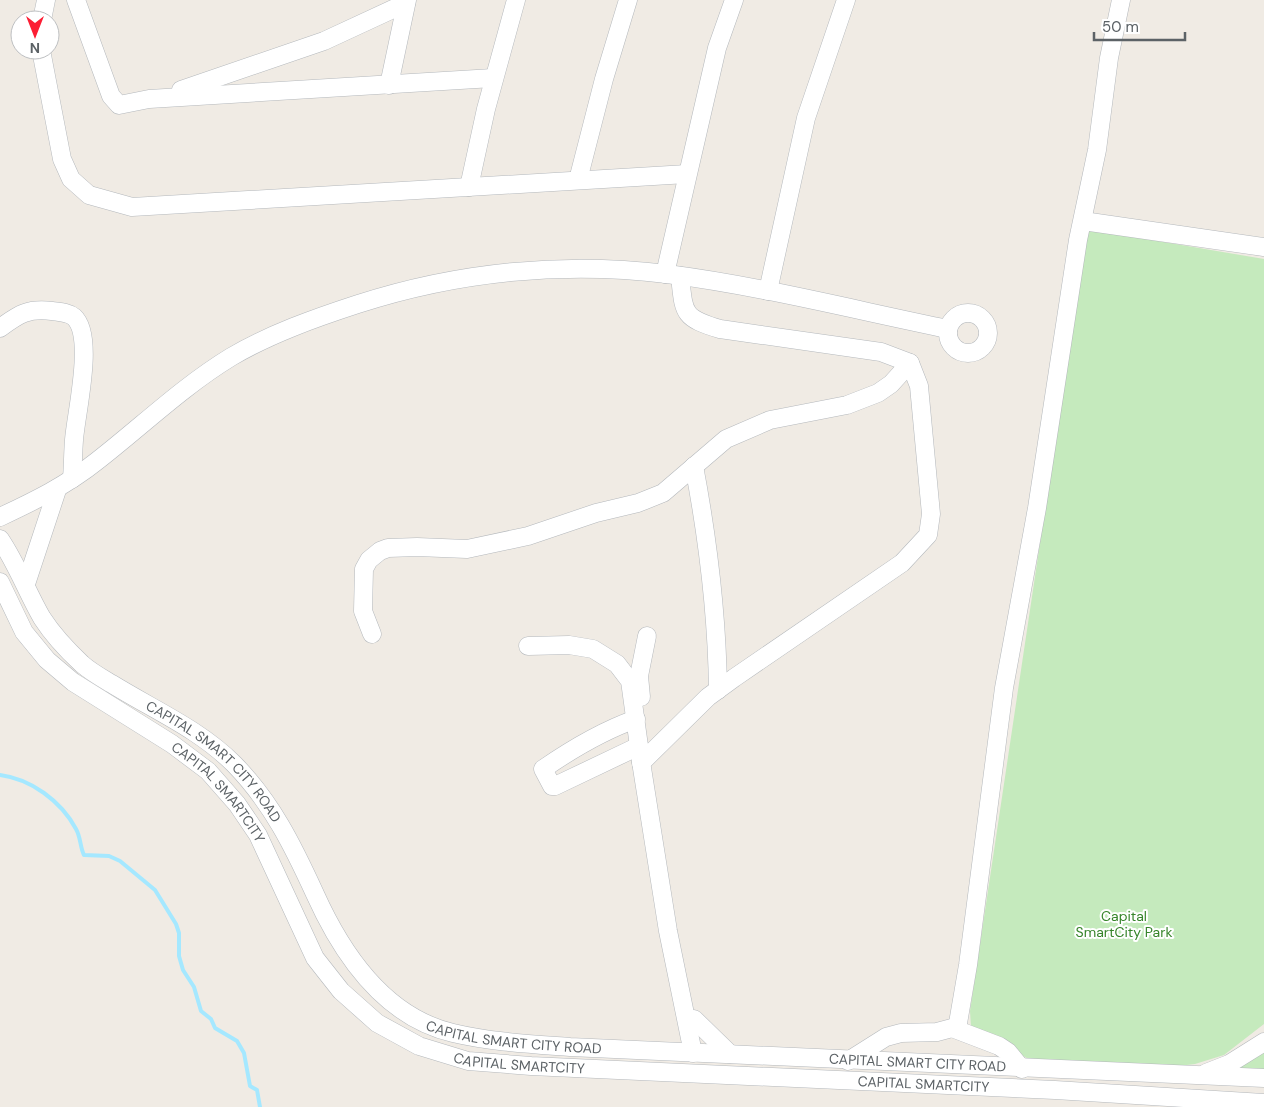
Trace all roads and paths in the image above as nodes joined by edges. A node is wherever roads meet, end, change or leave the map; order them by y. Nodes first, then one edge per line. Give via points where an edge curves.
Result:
1 (76, 0) edge
2 (516, 0) edge
3 (628, 0) edge
4 (734, 0) edge
5 (846, 0) edge
6 (1121, 0) edge
7 (406, 1) edge
8 (43, 60) edge
9 (493, 78) junction
10 (389, 84) junction
11 (149, 99) junction
12 (687, 174) junction
13 (578, 180) junction
14 (469, 187) junction
15 (1083, 221) junction
16 (1264, 247) edge
17 (672, 275) junction
18 (768, 291) junction
19 (0, 328) edge
20 (948, 329) dead end
21 (910, 363) junction
22 (694, 466) junction
23 (72, 479) junction
24 (57, 490) junction
25 (0, 517) edge
26 (0, 539) edge
27 (0, 582) edge
28 (26, 584) junction
29 (372, 634) dead end
30 (647, 636) dead end
31 (528, 646) dead end
32 (635, 681) junction
33 (718, 690) junction
34 (636, 719) junction
35 (643, 755) junction
36 (690, 1020) junction
37 (957, 1029) junction
38 (1264, 1042) edge
39 (672, 1052) junction
40 (697, 1053) junction
41 (730, 1054) junction
42 (848, 1061) junction
43 (1022, 1068) junction
44 (1201, 1075) junction
45 (1264, 1078) edge
46 (1198, 1098) junction
47 (1264, 1102) edge
48 (1218, 1107) edge

1 - 11 street via 111,96 120,104
2 - 9 street
3 - 13 street
4 - 12 street via 717,48
5 - 18 street via 806,118
6 - 15 street
7 - 10 street
7 - 11 street via 324,41 209,82
8 - 14 street via 62,159 71,179 89,195 132,207
9 - 10 street
9 - 14 street
10 - 11 street
12 - 13 street
12 - 17 street
13 - 14 street
15 - 16 street
15 - 37 street via 1039,499 1004,688
17 - 18 street
17 - 21 street via 684,308 697,322 720,329 881,352
17 - 23 street via 567,269 464,277 386,295 310,320 233,356 187,385
18 - 20 street
19 - 23 street via 18,315 36,309 68,313 82,331 83,364
21 - 22 street via 878,393 847,405 770,420 748,428 726,439
21 - 33 street via 918,386 931,514 928,535 902,562
22 - 29 street via 663,493 528,536 467,549 417,547 380,551 364,569 363,611
22 - 33 street via 712,577
23 - 24 street
24 - 25 street
24 - 28 street
26 - 28 street, CAPITAL SMART CITY ROAD
27 - 46 street, CAPITAL SMARTCITY via 24,632 47,660 73,682 172,744 208,771 258,835 315,958 341,991 377,1023 419,1046 468,1062
28 - 39 street, CAPITAL SMART CITY ROAD via 56,638 83,665 177,720 234,764 280,823 347,955 370,984 399,1007 451,1033 500,1042
30 - 32 street
31 - 32 street via 569,645 593,649 617,664
32 - 34 street
32 - 35 street
33 - 35 street
34 - 35 street
34 - 35 street via 604,731 543,772 555,786
35 - 36 street
36 - 39 street
36 - 40 street
36 - 41 street
37 - 42 street via 886,1037
37 - 43 street via 999,1046
38 - 44 street via 1229,1064
39 - 40 street, CAPITAL SMART CITY ROAD
40 - 41 street, CAPITAL SMART CITY ROAD
41 - 42 street, CAPITAL SMART CITY ROAD
42 - 43 street, CAPITAL SMART CITY ROAD
43 - 44 street, CAPITAL SMART CITY ROAD
44 - 45 street, CAPITAL SMART CITY ROAD
46 - 47 street, CAPITAL SMARTCITY
46 - 48 street

